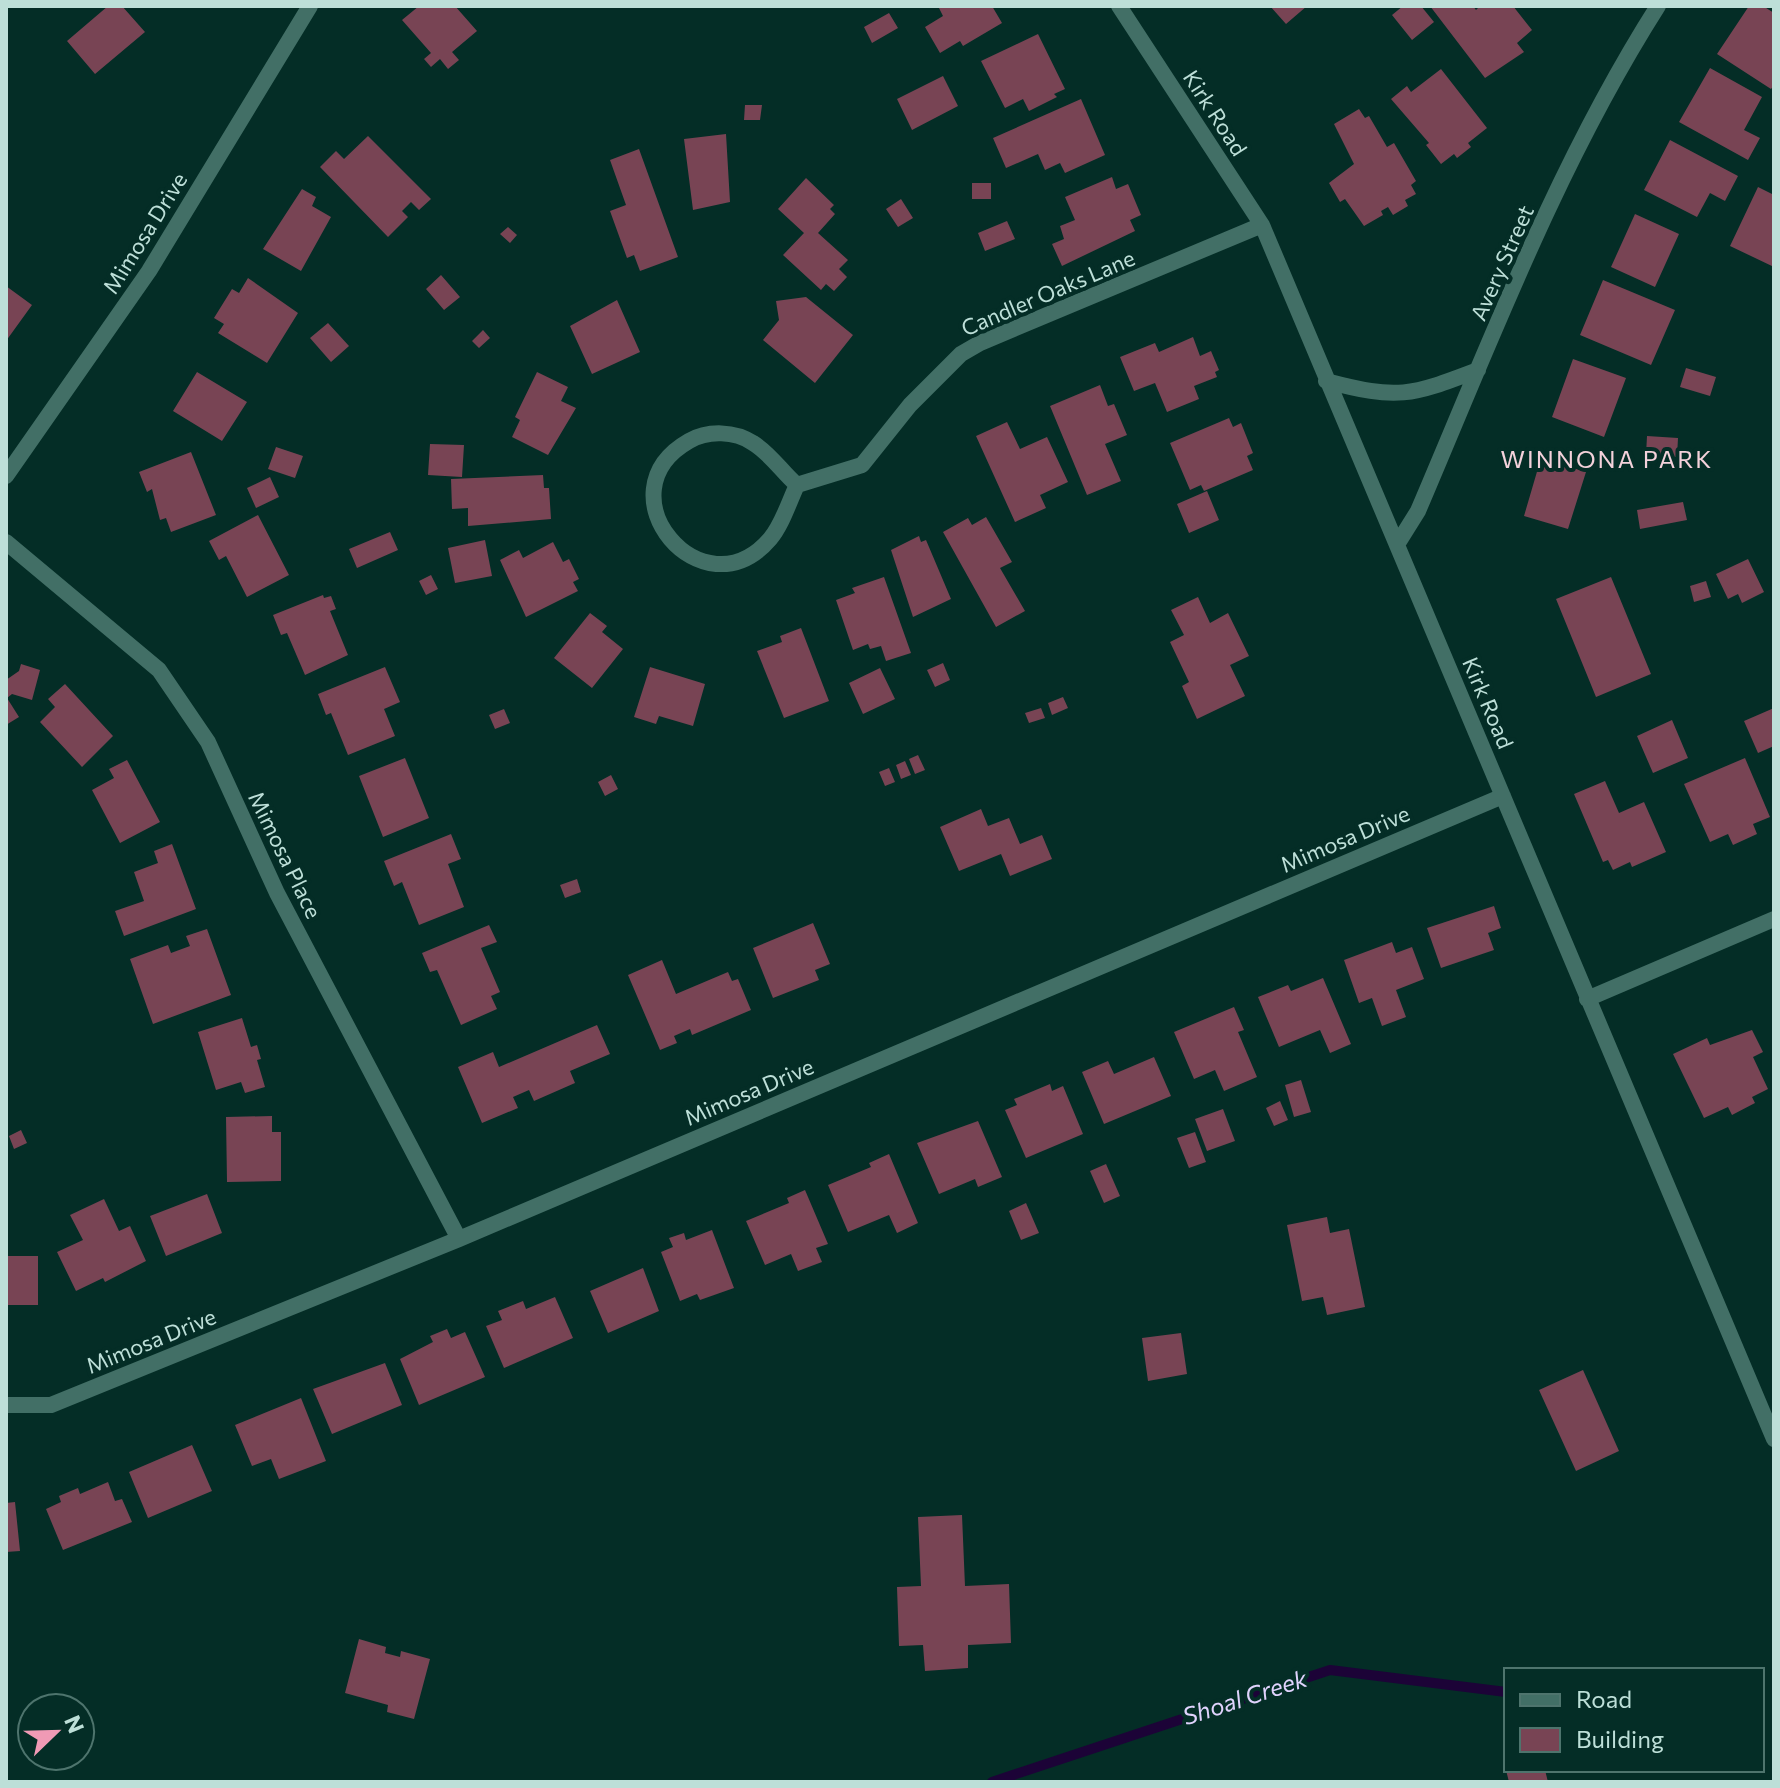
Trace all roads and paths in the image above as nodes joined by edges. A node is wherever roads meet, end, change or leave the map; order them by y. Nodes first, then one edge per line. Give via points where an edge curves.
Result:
1 (310, 6) edge
2 (1119, 6) edge
3 (1658, 6) edge
4 (1262, 225) junction
5 (1478, 370) junction
6 (1326, 381) junction
7 (6, 476) edge
8 (797, 485) junction
9 (6, 542) edge
10 (1398, 543) junction
11 (1503, 796) junction
12 (1774, 919) edge
13 (1587, 999) junction
14 (459, 1239) junction
15 (6, 1405) edge
16 (1774, 1439) edge

1 - 7 street, Mimosa Drive via 149,271
2 - 4 street, Kirk Road
3 - 5 street, Avery Street via 1615,74
4 - 6 street, Kirk Road
4 - 8 street, Candler Oaks Lane via 980,343 961,354 910,405 862,465
5 - 6 street via 1421,392 1393,395
5 - 10 street, Avery Street via 1418,511
6 - 10 street, Kirk Road
8 - 8 street via 753,443 713,433 676,449 655,485 654,507 674,546 693,559 736,562 756,553 772,537
9 - 14 street, Mimosa Place via 159,670 208,742 277,893
10 - 11 street, Kirk Road
11 - 13 street, Kirk Road
11 - 14 street, Mimosa Drive
12 - 13 street
13 - 16 street, Kirk Road
14 - 15 street, Mimosa Drive via 51,1405

